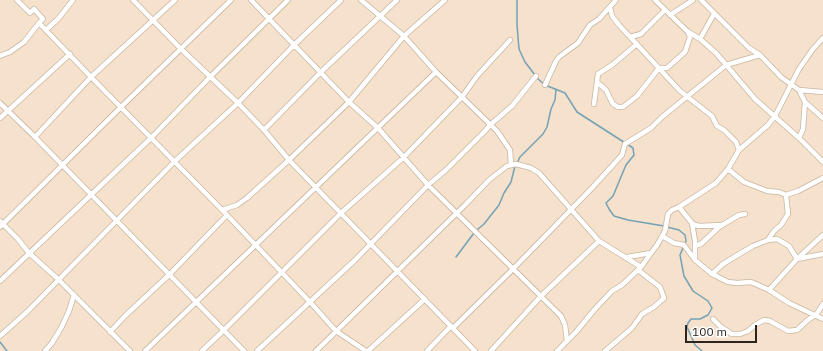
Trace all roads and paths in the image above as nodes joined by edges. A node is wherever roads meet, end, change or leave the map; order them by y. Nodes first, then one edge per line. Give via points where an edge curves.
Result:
1 (17, 0) edge
2 (73, 0) edge
3 (133, 0) edge
4 (175, 0) edge
5 (231, 0) edge
6 (251, 0) edge
7 (288, 0) edge
8 (341, 0) edge
9 (361, 0) edge
10 (397, 0) edge
11 (445, 0) edge
12 (616, 0) edge
13 (655, 0) edge
14 (693, 0) edge
15 (701, 0) edge
16 (610, 7) junction
17 (665, 10) junction
18 (714, 14) junction
19 (670, 15) junction
20 (380, 16) junction
21 (270, 19) junction
22 (153, 21) junction
23 (39, 23) junction
24 (46, 30) junction
25 (687, 31) junction
26 (404, 36) junction
27 (630, 36) junction
28 (823, 38) edge
29 (700, 39) junction
30 (510, 40) dead end
31 (637, 44) junction
32 (294, 45) junction
33 (181, 48) junction
34 (70, 54) junction
35 (760, 55) junction
36 (0, 56) edge
37 (726, 65) junction
38 (659, 68) junction
39 (321, 72) junction
40 (436, 72) junction
41 (211, 76) junction
42 (536, 76) dead end
43 (91, 77) junction
44 (597, 82) junction
45 (545, 85) dead end
46 (792, 85) junction
47 (799, 90) junction
48 (823, 92) edge
49 (462, 97) junction
50 (687, 97) junction
51 (349, 102) junction
52 (805, 102) junction
53 (0, 103) edge
54 (238, 103) junction
55 (594, 104) dead end
56 (121, 107) junction
57 (7, 111) junction
58 (775, 116) junction
59 (0, 118) edge
60 (823, 118) edge
61 (490, 125) junction
62 (378, 128) junction
63 (264, 130) junction
64 (35, 137) junction
65 (151, 138) junction
66 (799, 138) junction
67 (739, 150) junction
68 (403, 158) junction
69 (289, 160) junction
70 (174, 162) junction
71 (823, 162) edge
72 (512, 165) junction
73 (62, 166) junction
74 (728, 169) junction
75 (823, 178) edge
76 (428, 185) junction
77 (316, 188) junction
78 (91, 194) junction
79 (786, 196) junction
80 (679, 207) junction
81 (222, 210) junction
82 (571, 210) junction
83 (341, 213) junction
84 (457, 213) junction
85 (745, 214) dead end
86 (226, 215) junction
87 (116, 220) junction
88 (1, 224) edge
89 (692, 224) junction
90 (723, 225) junction
91 (823, 235) edge
92 (662, 236) junction
93 (768, 240) junction
94 (599, 241) junction
95 (371, 244) junction
96 (255, 246) junction
97 (695, 246) junction
98 (29, 253) junction
99 (651, 253) junction
100 (823, 254) edge
101 (627, 257) junction
102 (797, 258) junction
103 (695, 260) junction
104 (640, 268) junction
105 (513, 269) junction
106 (397, 270) junction
107 (281, 272) junction
108 (712, 274) junction
109 (169, 275) junction
110 (58, 279) junction
111 (0, 281) edge
112 (769, 290) junction
113 (74, 295) junction
114 (541, 296) junction
115 (425, 299) junction
116 (198, 302) junction
117 (310, 302) junction
118 (823, 304) edge
119 (816, 315) junction
120 (713, 319) dead end
121 (823, 319) edge
122 (452, 326) junction
123 (224, 330) junction
124 (110, 332) junction
125 (336, 332) junction
126 (0, 336) edge
127 (567, 341) junction
128 (45, 351) edge
129 (130, 351) edge
130 (145, 351) edge
131 (202, 351) edge
132 (244, 351) edge
133 (257, 351) edge
134 (316, 351) edge
135 (367, 351) edge
136 (427, 351) edge
137 (475, 351) edge
138 (491, 351) edge
139 (557, 351) edge
140 (605, 351) edge

1 - 23 street via 30,13 34,9 43,19
2 - 24 street
3 - 22 street
4 - 22 street
5 - 33 street
6 - 21 street
7 - 21 street
8 - 32 street
9 - 20 street
10 - 20 street
11 - 26 street
12 - 16 street
13 - 17 street
14 - 19 street
15 - 18 street
16 - 27 street via 614,20
16 - 45 street via 590,25 578,43 559,58
17 - 19 street
17 - 27 street via 641,34
18 - 29 street
18 - 35 street via 749,48
19 - 25 street
20 - 26 street
20 - 39 street
21 - 32 street
21 - 41 street
22 - 33 street
22 - 43 street
23 - 24 street
23 - 36 street via 24,42
24 - 34 street
25 - 29 street
25 - 38 street via 690,37 685,52 667,68
26 - 40 street
26 - 51 street
27 - 31 street
28 - 46 street via 799,69
29 - 37 street
30 - 49 street via 477,76
31 - 38 street
31 - 44 street via 598,74
32 - 39 street
32 - 54 street
33 - 41 street
33 - 56 street
34 - 43 street
34 - 57 street
35 - 37 street
35 - 46 street
37 - 50 street
37 - 58 street via 755,99
38 - 44 street via 636,96 623,107 613,104 606,90
38 - 50 street
39 - 51 street
39 - 63 street
40 - 49 street
40 - 62 street
41 - 54 street
41 - 65 street
42 - 61 street via 512,106
43 - 56 street
43 - 64 street
44 - 55 street
46 - 47 street
46 - 58 street
47 - 48 street
47 - 52 street
49 - 61 street
49 - 68 street
50 - 67 street via 712,116 717,126 736,142
50 - 82 street via 651,128 626,144 622,155
51 - 62 street
51 - 69 street
52 - 60 street
52 - 66 street via 803,129
53 - 57 street
54 - 63 street
54 - 70 street
56 - 65 street
56 - 73 street
57 - 59 street
57 - 64 street
58 - 66 street
58 - 67 street via 760,133
61 - 72 street via 510,150
61 - 76 street via 465,152
62 - 68 street
62 - 77 street
63 - 69 street
64 - 73 street
65 - 70 street
65 - 78 street
66 - 71 street
67 - 74 street
68 - 76 street
68 - 83 street
69 - 77 street
69 - 81 street via 248,198
70 - 81 street
70 - 87 street
72 - 82 street via 531,168 539,173
72 - 84 street via 489,180
73 - 78 street
73 - 88 street
74 - 79 street via 744,182
74 - 80 street via 716,183
75 - 79 street
76 - 84 street
76 - 95 street
77 - 83 street
77 - 96 street
78 - 87 street
78 - 98 street
79 - 93 street via 788,214
80 - 89 street
80 - 92 street via 668,214
81 - 86 street
82 - 94 street
82 - 105 street
83 - 95 street
83 - 107 street
84 - 105 street
84 - 106 street
85 - 90 street
86 - 96 street
86 - 109 street
87 - 109 street
87 - 110 street
88 - 98 street
89 - 90 street
89 - 97 street
90 - 97 street
91 - 102 street
92 - 99 street
92 - 103 street via 684,245
93 - 102 street via 777,239 789,246
93 - 108 street via 736,256
94 - 101 street
94 - 114 street
95 - 106 street
95 - 117 street
96 - 107 street
96 - 116 street
97 - 103 street
98 - 110 street
98 - 111 street
99 - 101 street
99 - 104 street
100 - 102 street
101 - 104 street
102 - 112 street
103 - 108 street
104 - 127 street via 612,291
104 - 140 street via 660,287 664,298 642,314 632,328
105 - 114 street
105 - 122 street
106 - 115 street
106 - 125 street
107 - 117 street
107 - 123 street
108 - 112 street via 728,282 751,282
109 - 116 street
109 - 124 street
110 - 113 street
110 - 126 street
112 - 119 street via 789,303
113 - 124 street
113 - 128 street via 61,328
114 - 127 street via 561,316 566,325
114 - 138 street
115 - 122 street
115 - 135 street
116 - 123 street
116 - 130 street
117 - 125 street
117 - 133 street
118 - 119 street
119 - 120 street via 797,330 788,331 764,320 740,334 732,334
119 - 121 street
122 - 136 street
122 - 137 street
123 - 131 street
123 - 132 street
124 - 129 street
125 - 134 street
125 - 135 street
127 - 139 street

